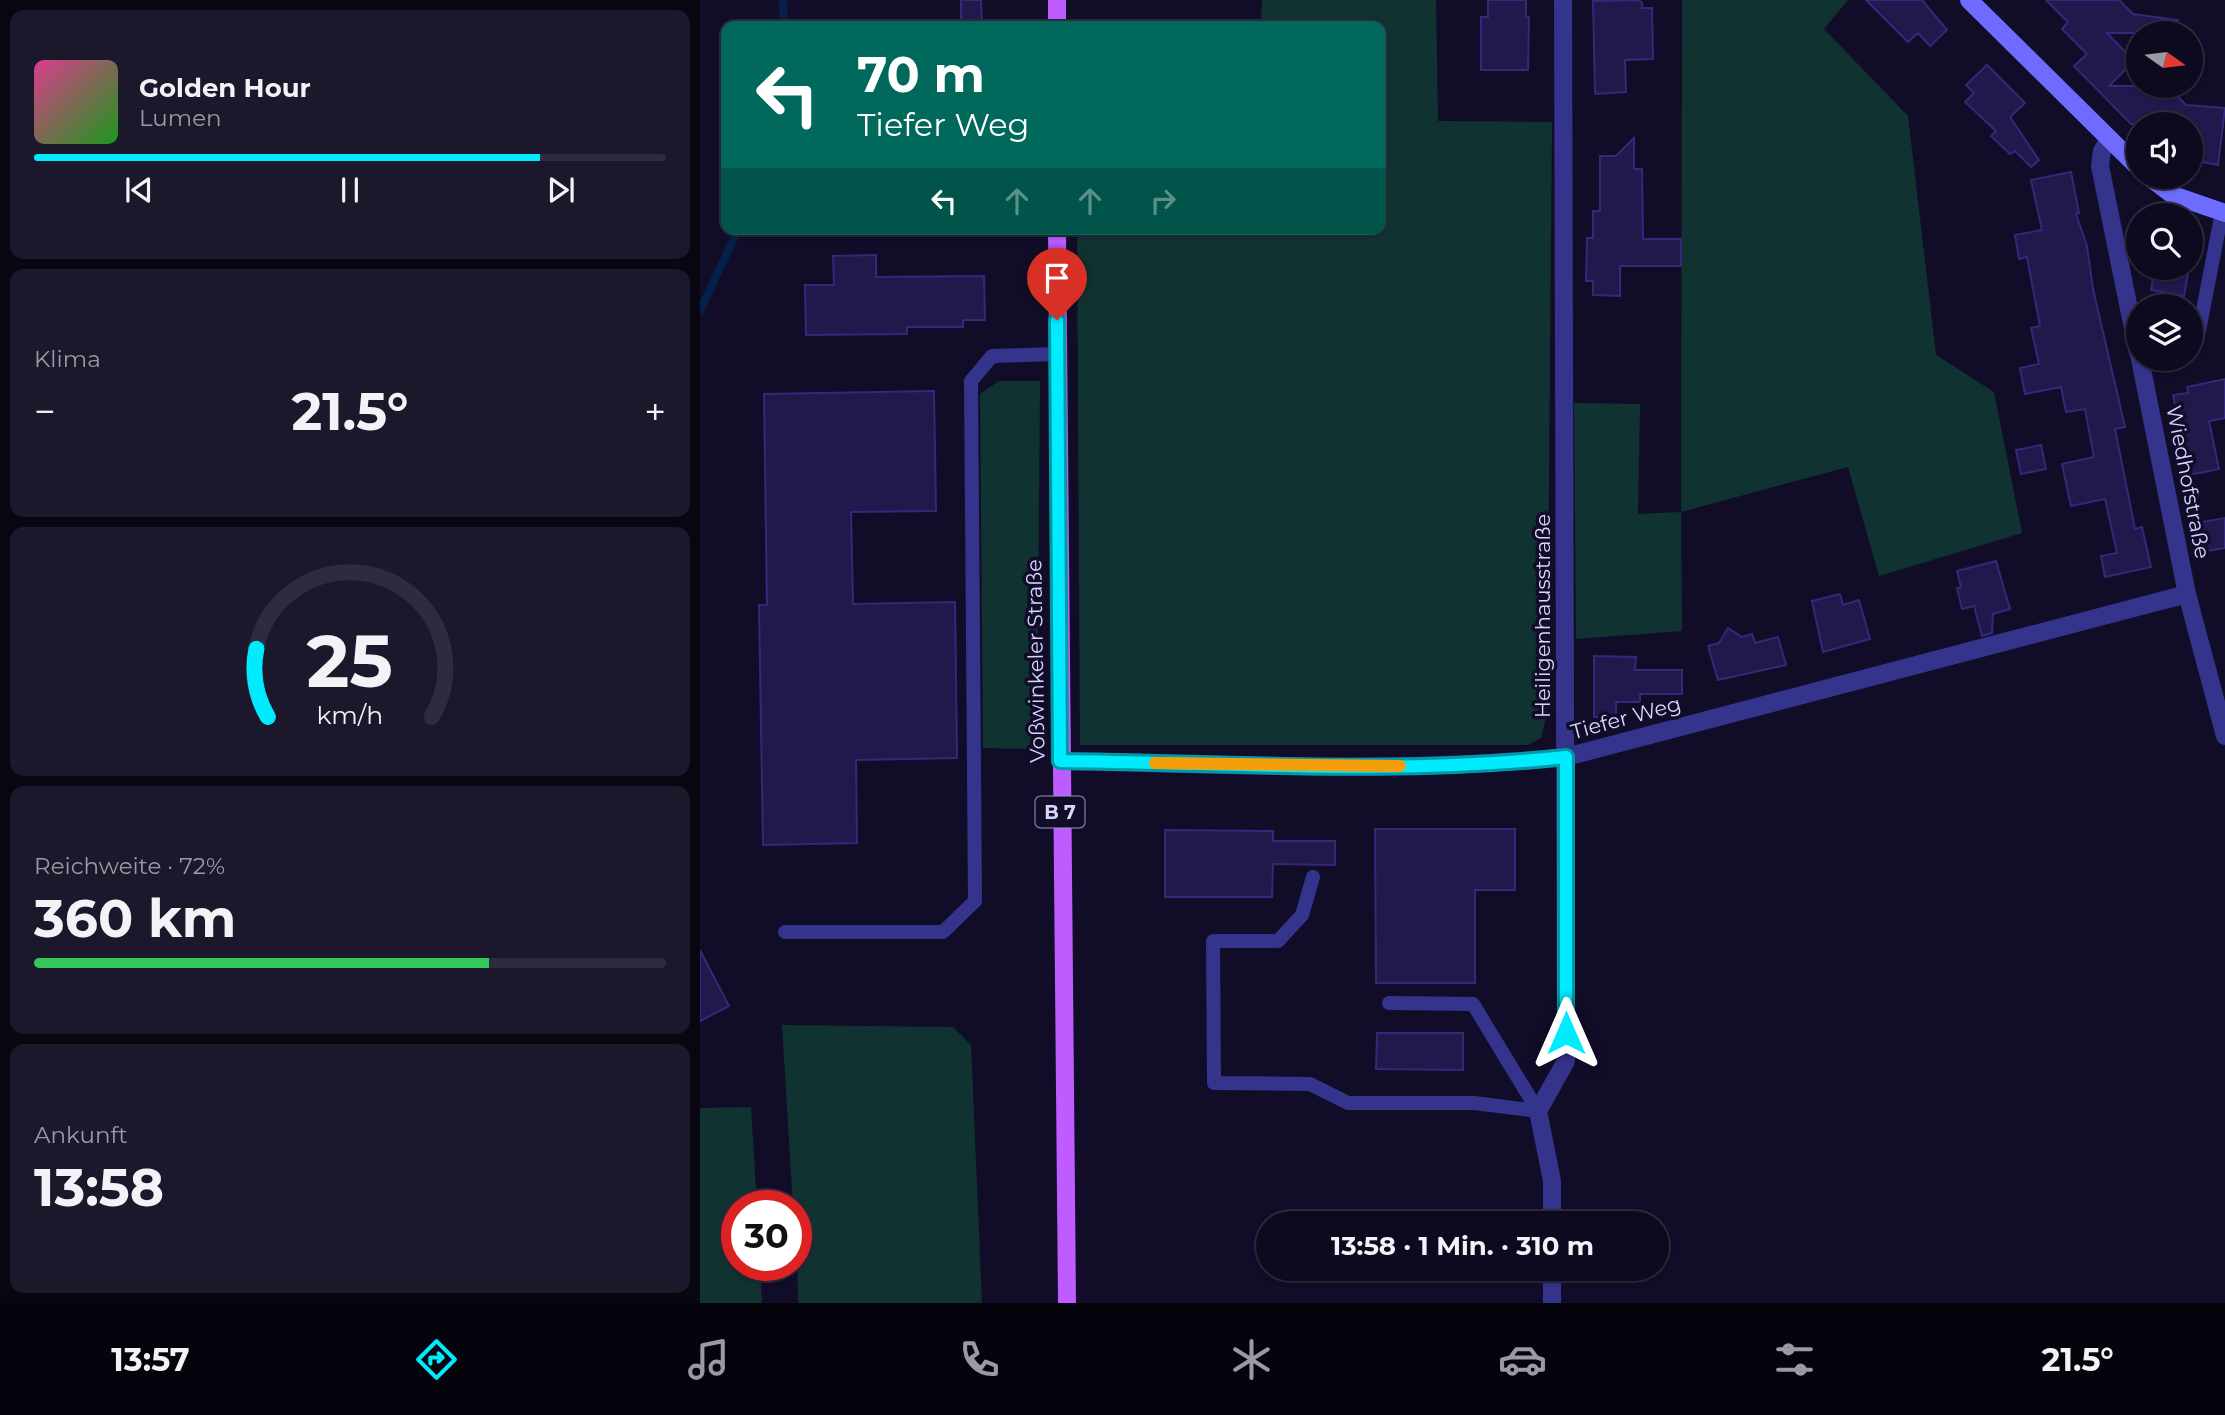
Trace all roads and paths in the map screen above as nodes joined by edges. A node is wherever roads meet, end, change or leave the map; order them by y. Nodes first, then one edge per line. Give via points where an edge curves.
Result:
1 (1057, 0) edge
2 (1563, 0) edge
3 (1969, 0) edge
4 (1057, 21) edge
5 (2109, 139) junction
6 (2126, 155) edge
7 (2165, 189) edge
8 (2223, 212) edge
9 (1057, 235) edge
10 (2126, 294) edge
11 (2203, 311) edge
12 (1056, 354) junction
13 (2142, 371) edge
14 (2188, 594) junction
15 (2225, 736) edge
16 (1566, 757) junction
17 (1060, 761) junction
18 (1313, 877) dead end
19 (785, 932) dead end
20 (1389, 1003) dead end
21 (1538, 1111) junction
22 (1552, 1211) edge
23 (1552, 1281) edge
24 (1067, 1303) edge
25 (1552, 1303) edge

1 - 4 main road
2 - 16 street, Heiligenhausstraße
3 - 5 street
5 - 6 street
5 - 10 street, Wiedhofstraße via 2100,166
7 - 8 street
8 - 11 lane
9 - 12 main road, Voßwinkeler Straße / B 7
12 - 17 main road, Voßwinkeler Straße / B 7
12 - 19 lane via 992,356 971,380 975,901 943,932
13 - 14 street, Wiedhofstraße
14 - 15 street, Wiedhofstraße
14 - 16 street, Tiefer Weg
16 - 17 street, Tiefer Weg via 1502,764 1357,767
16 - 21 street, Heiligenhausstraße via 1566,1061
17 - 24 main road, Voßwinkeler Straße / B 7
18 - 21 lane via 1302,915 1279,941 1213,941 1214,1083 1310,1084 1348,1103 1474,1103
20 - 21 lane via 1473,1004
21 - 22 street via 1552,1181
23 - 25 street

